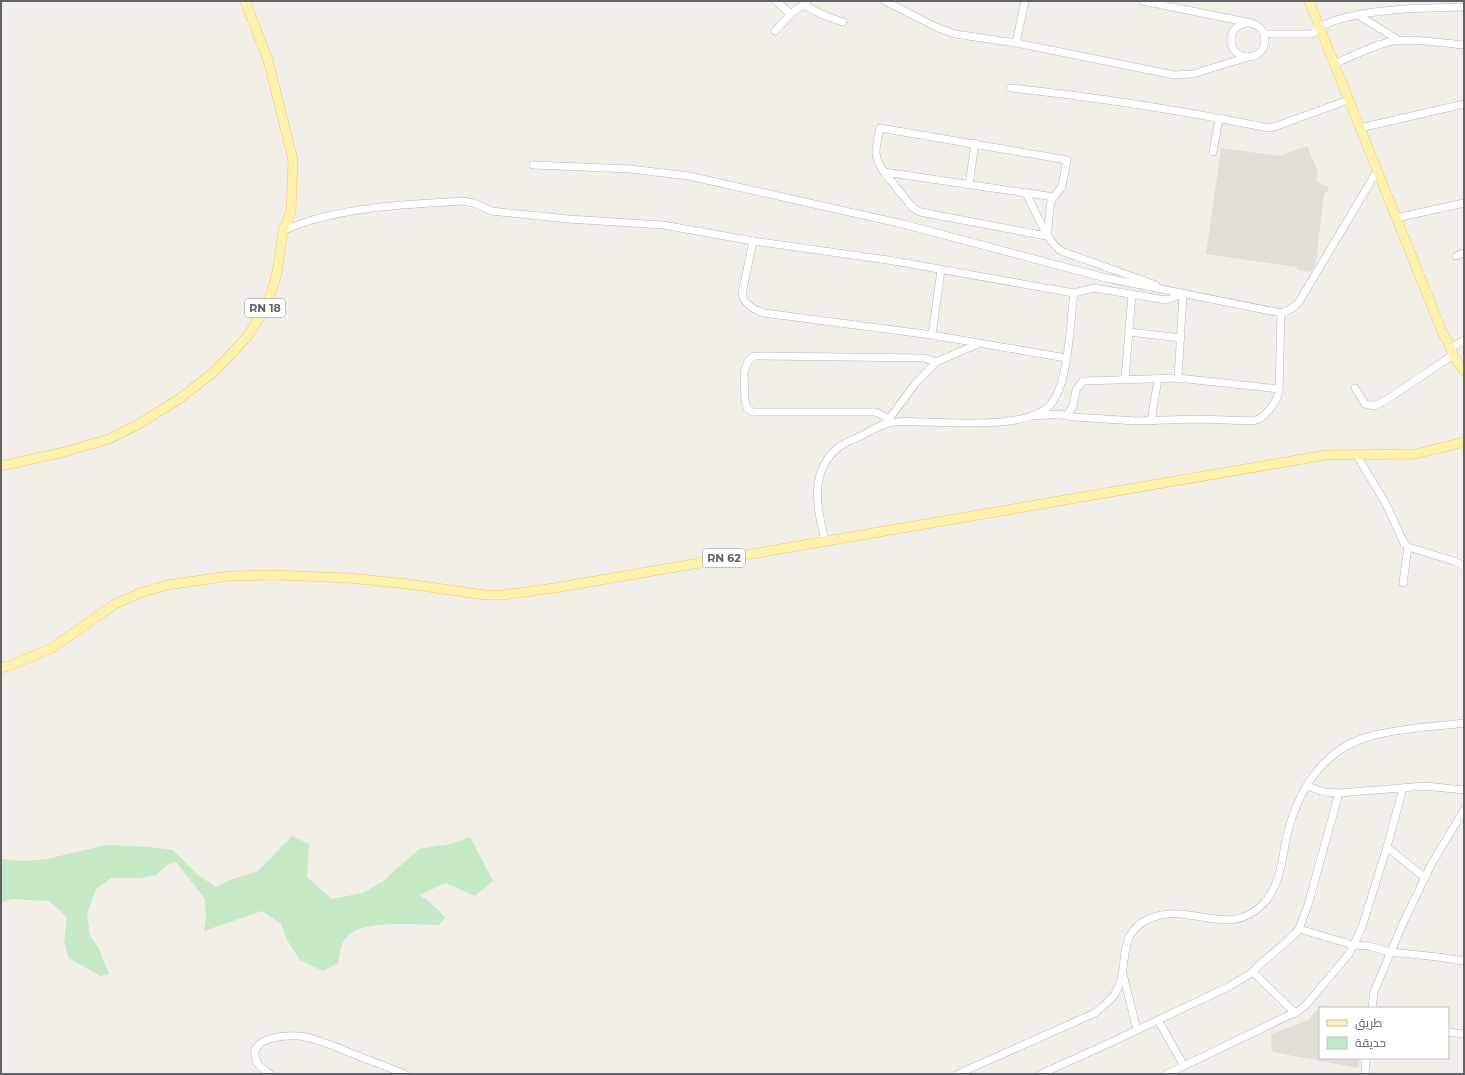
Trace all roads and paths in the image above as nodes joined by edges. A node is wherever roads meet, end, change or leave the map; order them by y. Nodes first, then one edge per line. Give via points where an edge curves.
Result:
1 (245, 1) edge
2 (776, 1) edge
3 (885, 1) edge
4 (1025, 1) edge
5 (1143, 1) edge
6 (1309, 1) edge
7 (805, 3) edge
8 (1464, 7) edge
9 (791, 14) junction
10 (1358, 15) junction
11 (843, 22) dead end
12 (1251, 23) junction
13 (1320, 28) junction
14 (775, 31) dead end
15 (1264, 34) junction
16 (1400, 41) junction
17 (1016, 43) junction
18 (1464, 45) edge
19 (1251, 56) junction
20 (1334, 64) junction
21 (1010, 88) dead end
22 (1348, 100) junction
23 (1464, 104) edge
24 (1219, 118) junction
25 (1360, 128) junction
26 (975, 143) junction
27 (1213, 152) dead end
28 (533, 165) dead end
29 (884, 172) junction
30 (1377, 172) junction
31 (969, 185) junction
32 (1026, 194) junction
33 (1054, 197) junction
34 (1464, 203) edge
35 (1396, 218) junction
36 (283, 231) junction
37 (1047, 236) junction
38 (753, 241) junction
39 (1464, 253) edge
40 (1456, 256) dead end
41 (941, 270) junction
42 (1074, 294) junction
43 (1132, 294) junction
44 (1183, 294) junction
45 (1281, 313) junction
46 (1129, 332) junction
47 (932, 335) junction
48 (1181, 338) junction
49 (1464, 340) edge
50 (978, 344) junction
51 (1452, 352) junction
52 (1066, 358) junction
53 (936, 362) junction
54 (1464, 371) edge
55 (1178, 378) junction
56 (1125, 379) junction
57 (1158, 379) junction
58 (1355, 388) dead end
59 (1279, 389) junction
60 (1067, 415) junction
61 (1032, 417) junction
62 (888, 421) junction
63 (1151, 421) junction
64 (1464, 442) edge
65 (1356, 454) junction
66 (1, 466) edge
67 (825, 541) junction
68 (1408, 547) junction
69 (1464, 566) edge
70 (1403, 583) dead end
71 (1, 668) edge
72 (1464, 723) edge
73 (1307, 786) junction
74 (1403, 788) junction
75 (1464, 790) edge
76 (1339, 793) junction
77 (1464, 810) edge
78 (1387, 846) junction
79 (1425, 878) junction
80 (1299, 929) junction
81 (1354, 945) junction
82 (1391, 952) junction
83 (1464, 961) edge
84 (1253, 972) junction
85 (1123, 974) junction
86 (1372, 1007) edge
87 (1295, 1013) junction
88 (1158, 1020) junction
89 (1137, 1030) junction
90 (1449, 1032) edge
91 (1464, 1034) edge
92 (1366, 1059) edge
93 (1184, 1066) junction
94 (270, 1074) edge
95 (405, 1074) edge
96 (958, 1074) edge
97 (1041, 1074) edge
98 (1167, 1074) edge
99 (1365, 1074) edge

1 - 36 main road, RN 18 via 268,60 293,160 290,211
2 - 9 street
3 - 17 street via 955,34
4 - 17 street
5 - 12 street
6 - 13 main road
7 - 9 street
7 - 11 street via 812,11
8 - 10 street via 1395,9
9 - 14 street
10 - 13 street via 1343,18
10 - 16 street
12 - 15 street
12 - 19 street via 1240,25 1235,29 1231,39 1234,50 1244,56
13 - 15 street via 1315,34
13 - 20 main road
15 - 19 street via 1265,40 1261,50
16 - 18 street
16 - 20 street via 1382,44
17 - 19 street via 1174,75 1193,74
20 - 22 main road
21 - 24 street via 1186,111
22 - 24 street via 1269,128
22 - 25 main road
23 - 25 street
24 - 27 street
25 - 30 main road
26 - 29 street via 880,128 875,154
26 - 31 street
26 - 33 street via 1067,160 1062,186
28 - 44 street via 630,169 689,176 903,224 1106,278
29 - 31 street
29 - 37 street via 912,207 920,212
30 - 35 main road
30 - 45 street via 1299,302
31 - 32 street
32 - 33 street
32 - 37 street
33 - 37 street
34 - 35 street
35 - 51 main road
36 - 38 street via 311,220 343,213 463,201 491,210 568,219 651,224
36 - 66 main road, RN 18 via 277,273 267,306 247,337 215,371 172,403 109,439
37 - 44 street via 1061,251
38 - 41 street
38 - 47 street via 742,294 744,302 753,309 764,313
39 - 40 street
41 - 42 street
41 - 47 street
42 - 43 street via 1094,288
42 - 52 street
43 - 44 street via 1166,300
43 - 46 street
44 - 45 street
44 - 48 street
45 - 59 street
46 - 48 street
46 - 56 street
47 - 50 street
48 - 55 street
49 - 51 street
50 - 52 street
50 - 53 street
51 - 54 main road
51 - 58 street via 1378,405 1365,404
52 - 61 street via 1057,396 1050,406
53 - 62 street via 915,384
53 - 62 street via 924,358 754,356 748,361 744,372 745,401 752,412 876,412
55 - 57 street
55 - 59 street
56 - 57 street
56 - 60 street via 1082,381
57 - 63 street
59 - 63 street via 1275,402 1263,416 1254,421
60 - 61 street
60 - 63 street
61 - 62 street via 1004,422
62 - 67 street via 840,446 824,464 817,499
64 - 65 main road, RN 62 via 1415,454
65 - 67 main road, RN 62 via 1326,455
65 - 68 street
67 - 71 main road, RN 62 via 503,595 348,578 229,576 140,593 114,604 52,648
68 - 69 street
68 - 70 street
72 - 73 street via 1398,730 1354,742 1336,752 1317,770
73 - 76 street via 1324,792
73 - 85 street via 1294,812 1272,894 1263,904 1236,920 1223,921 1180,914 1150,918 1139,924 1130,936 1124,951
74 - 75 street via 1425,786
74 - 76 street
74 - 78 street
76 - 80 street
77 - 79 street
78 - 79 street
78 - 81 street
79 - 82 street
80 - 81 street
80 - 84 street
81 - 82 street
81 - 87 street via 1306,1005
82 - 83 street
82 - 86 street via 1374,992
84 - 87 street
84 - 88 street via 1230,986
85 - 89 street
85 - 96 street via 1110,1002 1095,1013
87 - 93 street
88 - 89 street
88 - 93 street
89 - 97 street
90 - 91 street
92 - 99 street
93 - 98 street
94 - 95 street via 259,1066 254,1054 256,1048 264,1041 298,1036 325,1043

